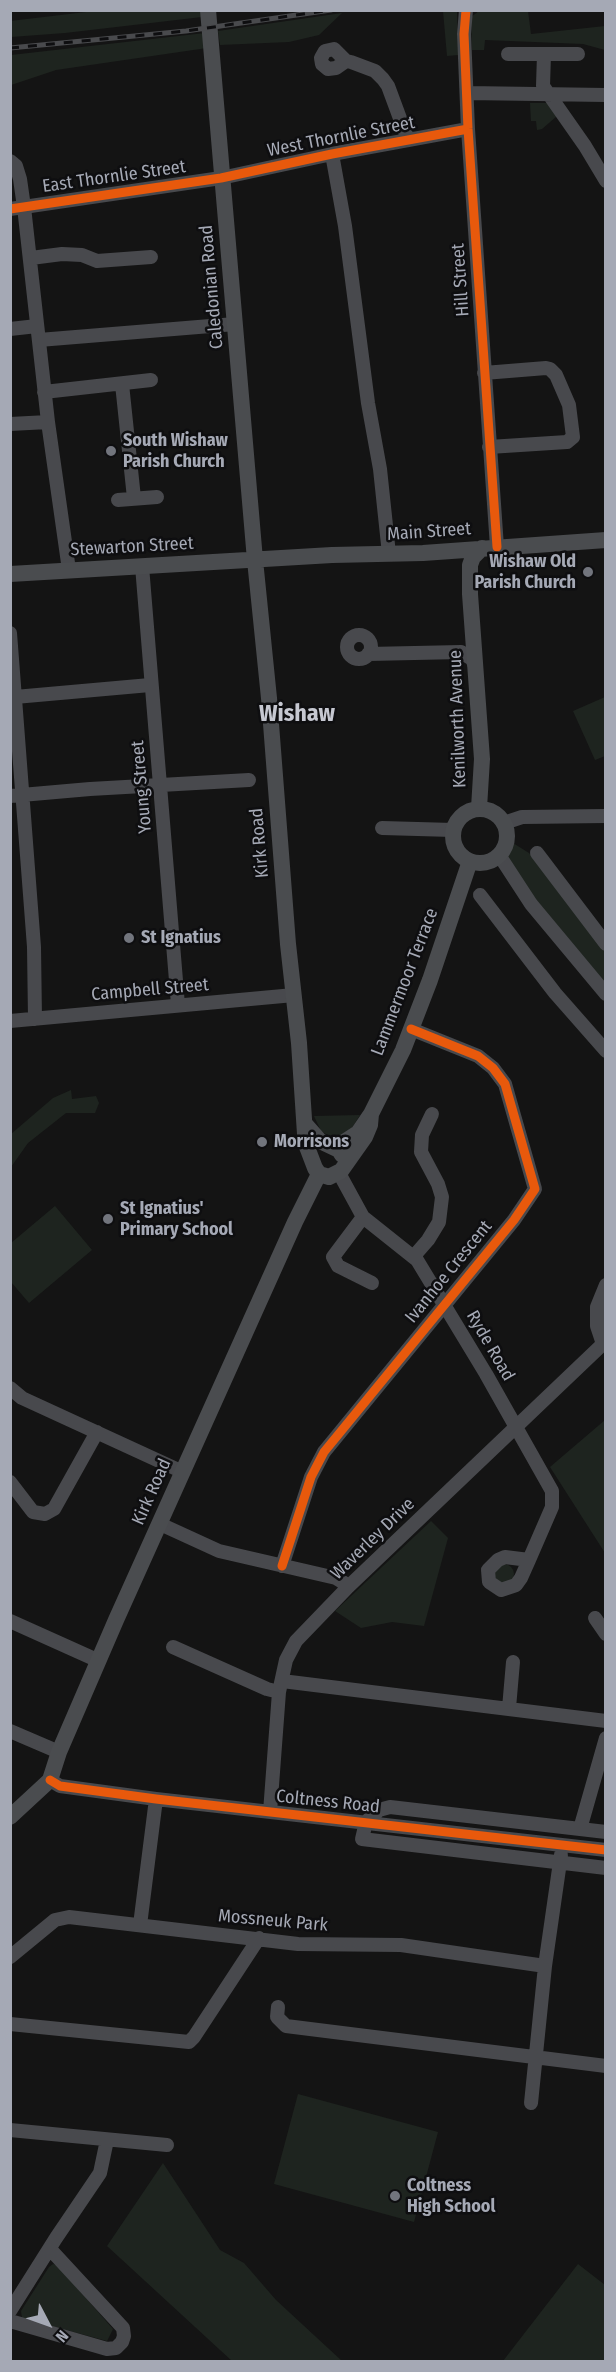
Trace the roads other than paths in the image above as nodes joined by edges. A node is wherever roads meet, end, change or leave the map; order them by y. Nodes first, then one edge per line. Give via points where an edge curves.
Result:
1 (208, 10) edge
2 (466, 10) edge
3 (508, 54) dead end
4 (544, 54) junction
5 (578, 54) dead end
6 (346, 61) dead end
7 (467, 93) junction
8 (549, 94) junction
9 (606, 95) edge
10 (468, 129) junction
11 (408, 140) junction
12 (332, 154) junction
13 (10, 160) edge
14 (222, 178) junction
15 (606, 181) edge
16 (17, 208) edge
17 (151, 257) dead end
18 (31, 258) junction
19 (235, 324) junction
20 (10, 329) edge
21 (38, 333) junction
22 (484, 373) junction
23 (151, 380) dead end
24 (122, 384) junction
25 (44, 392) junction
26 (48, 422) junction
27 (10, 424) edge
28 (489, 447) junction
29 (157, 497) dead end
30 (134, 498) junction
31 (118, 500) dead end
32 (606, 540) edge
33 (489, 547) junction
34 (389, 554) junction
35 (255, 560) junction
36 (142, 566) junction
37 (69, 570) junction
38 (10, 574) edge
39 (474, 628) junction
40 (10, 633) edge
41 (461, 652) junction
42 (368, 654) dead end
43 (475, 666) junction
44 (150, 685) junction
45 (15, 697) junction
46 (249, 780) dead end
47 (161, 784) junction
48 (16, 796) edge
49 (479, 808) junction
50 (606, 816) edge
51 (504, 823) junction
52 (382, 828) dead end
53 (453, 830) junction
54 (502, 851) junction
55 (537, 853) dead end
56 (470, 861) junction
57 (480, 896) dead end
58 (606, 944) edge
59 (606, 994) edge
60 (294, 995) junction
61 (178, 1005) junction
62 (35, 1019) junction
63 (10, 1021) edge
64 (411, 1029) junction
65 (606, 1051) edge
66 (371, 1114) junction
67 (432, 1114) dead end
68 (305, 1124) junction
69 (332, 1147) junction
70 (316, 1169) junction
71 (341, 1169) junction
72 (363, 1217) junction
73 (414, 1256) junction
74 (372, 1283) dead end
75 (606, 1285) edge
76 (444, 1304) junction
77 (604, 1342) edge
78 (10, 1388) edge
79 (515, 1427) junction
80 (97, 1431) junction
81 (183, 1472) junction
82 (10, 1482) edge
83 (160, 1524) junction
84 (529, 1560) dead end
85 (282, 1566) junction
86 (349, 1587) junction
87 (595, 1618) dead end
88 (10, 1622) edge
89 (606, 1634) edge
90 (173, 1647) dead end
91 (99, 1661) junction
92 (513, 1662) dead end
93 (281, 1686) junction
94 (509, 1708) junction
95 (606, 1721) edge
96 (10, 1731) edge
97 (606, 1738) edge
98 (59, 1752) junction
99 (50, 1780) junction
100 (156, 1799) junction
101 (270, 1812) junction
102 (10, 1817) edge
103 (366, 1822) junction
104 (580, 1829) junction
105 (606, 1832) edge
106 (562, 1845) junction
107 (606, 1850) edge
108 (561, 1862) junction
109 (606, 1868) edge
110 (140, 1925) junction
111 (259, 1938) junction
112 (10, 1957) edge
113 (545, 1966) junction
114 (278, 2007) dead end
115 (10, 2024) edge
116 (536, 2057) junction
117 (606, 2066) edge
118 (531, 2103) dead end
119 (10, 2130) edge
120 (107, 2140) junction
121 (166, 2145) dead end
122 (50, 2249) junction
123 (10, 2311) edge
124 (10, 2321) edge

1 - 14 main road, Caledonian Road
2 - 7 street, Hill Street
3 - 4 street
4 - 5 street
4 - 8 street via 543,86
6 - 11 street via 375,71 383,79
7 - 8 street
7 - 10 street, Hill Street
8 - 9 street
8 - 15 street
10 - 11 street, West Thornlie Street
10 - 22 street, Hill Street
11 - 12 street, West Thornlie Street
12 - 14 street, West Thornlie Street
12 - 34 street via 380,469
13 - 16 street via 20,179
14 - 16 street, East Thornlie Street
14 - 19 main road, Caledonian Road
16 - 18 street
17 - 18 street via 97,261 62,254
18 - 21 street
19 - 21 street
19 - 35 main road, Caledonian Road
20 - 21 street
21 - 25 street
22 - 28 street, Hill Street
22 - 28 street via 550,369 569,405 573,437 567,442
23 - 24 street
24 - 25 street
24 - 30 street
25 - 26 street
26 - 27 street
26 - 37 street
28 - 33 street, Hill Street
29 - 30 street
30 - 31 street
32 - 33 main road, Main Street
33 - 34 main road, Main Street
33 - 39 main road, Kenilworth Avenue via 473,557 470,565
34 - 35 main road, Main Street
35 - 36 main road, Stewarton Street
35 - 60 main road, Kirk Road
36 - 37 main road, Stewarton Street
36 - 44 street, Young Street
37 - 38 main road, Stewarton Street
39 - 41 main road, Kenilworth Avenue
39 - 43 main road, Kenilworth Avenue
40 - 45 street
41 - 42 street
41 - 43 street
43 - 49 main road, Kenilworth Avenue via 482,759
44 - 45 street
44 - 47 street, Young Street
45 - 48 street
46 - 47 street
47 - 48 street
47 - 61 street, Young Street
48 - 62 street via 34,947
49 - 51 main road via 490,810
49 - 53 main road via 458,819
50 - 51 street via 522,817
51 - 54 main road via 507,839
52 - 53 street
53 - 56 main road via 457,849
54 - 56 main road via 489,862
54 - 59 street via 501,858 531,904
55 - 58 street
56 - 64 main road, Lammermoor Terrace
57 - 65 street
60 - 61 street, Campbell Street
60 - 68 main road, Kirk Road
61 - 62 street, Campbell Street
62 - 63 street, Campbell Street
64 - 66 main road, Lammermoor Terrace
64 - 76 street, Ivanhoe Crescent via 478,1056 505,1083 535,1189
66 - 69 main road, Lammermoor Terrace via 358,1133
66 - 71 main road, Lammermoor Terrace via 365,1137
67 - 73 street via 422,1135 421,1152 442,1197 439,1222
68 - 69 main road via 320,1141
68 - 70 main road, Kirk Road via 307,1148
69 - 70 main road, Kirk Road via 318,1150 314,1159
69 - 71 main road via 341,1153
70 - 71 main road via 329,1177
70 - 81 main road, Kirk Road
71 - 72 street, Ryde Road
72 - 73 street, Ryde Road
72 - 74 street via 333,1257 338,1266
73 - 76 street, Ryde Road
75 - 77 street, Waverley Drive via 597,1307 597,1326
76 - 79 street, Ryde Road
76 - 85 street, Ivanhoe Crescent via 317,1462
77 - 79 street, Waverley Drive
78 - 80 street via 22,1398
79 - 84 street, Ryde Road via 553,1498
79 - 86 street, Waverley Drive
80 - 81 street
80 - 82 street via 54,1509 45,1514 33,1512
81 - 83 main road, Kirk Road
83 - 85 street via 219,1551
83 - 91 main road, Kirk Road
85 - 86 street via 336,1578
86 - 93 street, Waverley Drive via 296,1641 286,1660
87 - 89 street
88 - 91 street
90 - 93 street via 267,1689
91 - 98 main road, Kirk Road
92 - 94 street
93 - 94 street
93 - 101 street, Waverley Drive
94 - 95 street
96 - 98 street
97 - 104 street
98 - 99 main road, Kirk Road
99 - 100 street, Coltness Road via 60,1786
99 - 102 main road, Kirk Road
100 - 101 street, Coltness Road
100 - 110 street
101 - 103 street, Coltness Road
103 - 104 street, Coltness Road via 379,1810 390,1807
103 - 106 street, Coltness Road
103 - 108 street, Coltness Road via 362,1839
104 - 105 street, Coltness Road
106 - 107 street, Coltness Road
106 - 108 street
108 - 109 street, Coltness Road
108 - 113 street
110 - 111 street, Mossneuk Park
110 - 112 street, Mossneuk Park via 62,1917
111 - 113 street, Mossneuk Park via 298,1944 401,1945
111 - 115 street via 189,2042
113 - 116 street
114 - 116 street via 277,2017 286,2026
116 - 117 street
116 - 118 street
119 - 120 street
120 - 121 street
120 - 122 street via 100,2173
122 - 123 street
122 - 124 street via 123,2328 122,2342 107,2349

